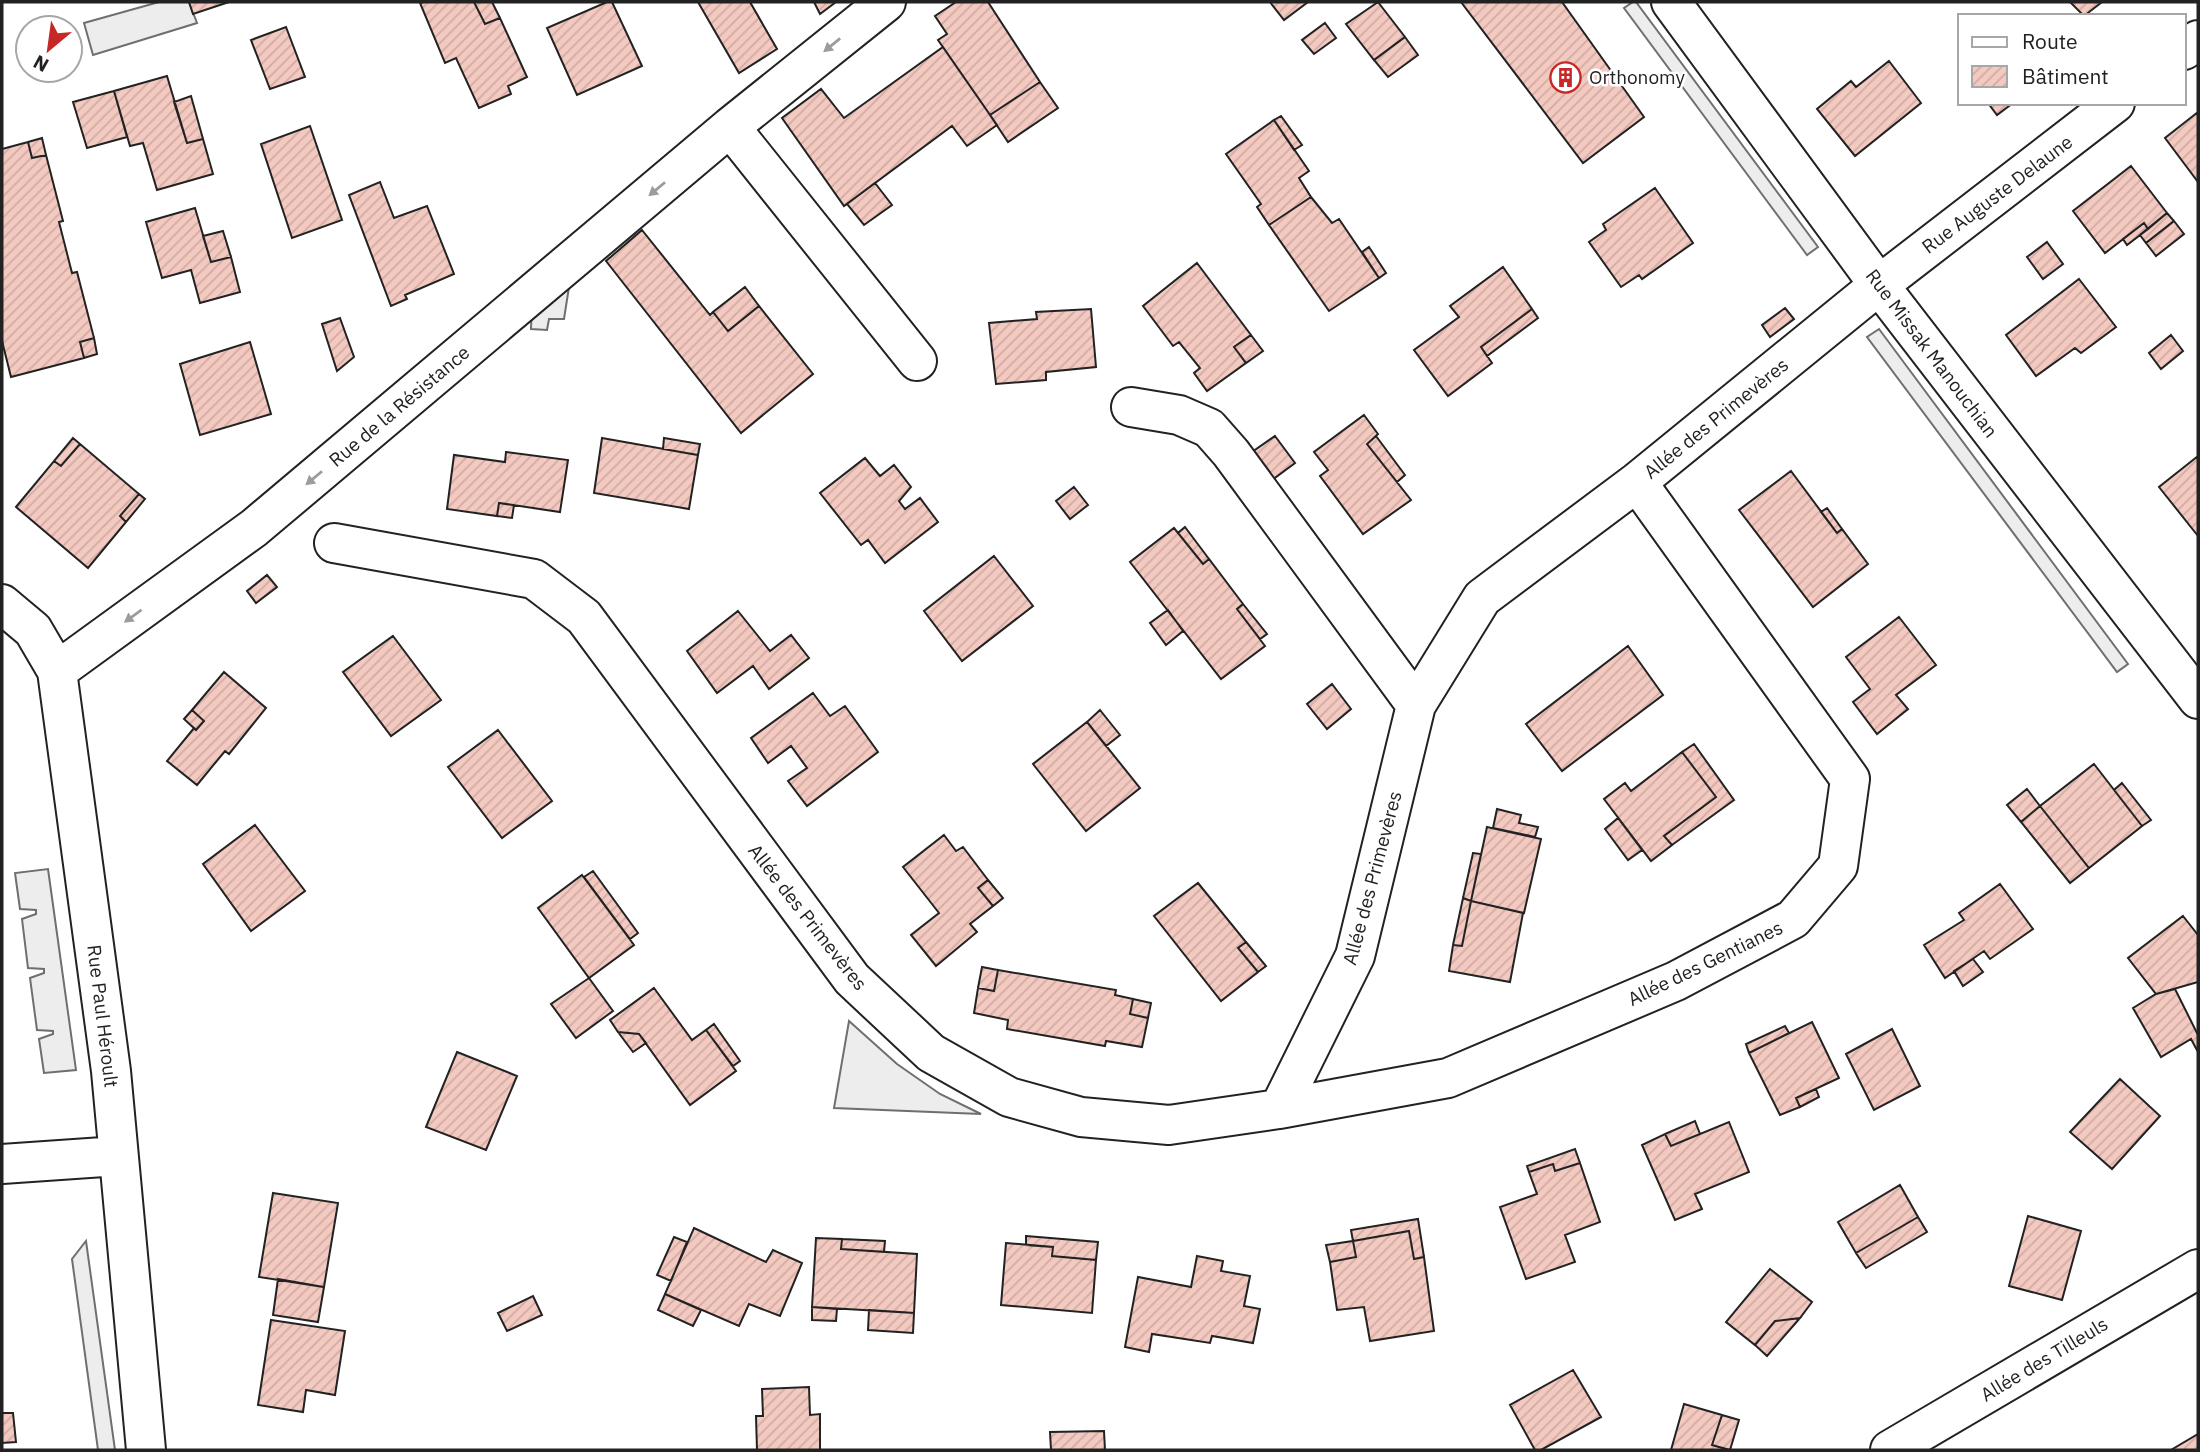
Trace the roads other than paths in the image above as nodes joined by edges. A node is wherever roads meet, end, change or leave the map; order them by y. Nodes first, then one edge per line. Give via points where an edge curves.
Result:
1 (886, 2) edge
2 (1671, 2) edge
3 (2112, 105) edge
4 (730, 127) junction
5 (1879, 285) junction
6 (917, 361) dead end
7 (1131, 407) dead end
8 (1637, 482) junction
9 (334, 543) dead end
10 (2, 604) edge
11 (57, 671) junction
12 (2198, 698) edge
13 (1416, 705) junction
14 (1279, 1109) junction
15 (118, 1156) junction
16 (2, 1164) edge
17 (2198, 1269) edge
18 (146, 1450) edge
19 (1890, 1450) edge

1 -> 4 street, Rue de la Résistance
2 - 5 street, Rue Missak Manouchian
3 - 5 street, Rue Auguste Delaune
4 - 6 street
4 -> 11 street, Rue de la Résistance via 254,528
5 - 8 street, Allée des Primevères
5 - 12 street, Rue Missak Manouchian
7 - 13 street via 1179,415 1209,428
8 - 13 street, Allée des Primevères via 1482,598
8 - 14 street, Allée des Gentianes via 1850,779 1838,866 1793,919 1676,981 1448,1078
9 - 14 street, Allée des Primevères via 534,579 584,617 852,979 931,1053 1009,1097 1081,1116 1169,1125
10 - 11 street, Rue Paul Héroult via 33,630
11 - 15 street, Rue Paul Héroult via 111,1071
13 - 14 street, Allée des Primevères via 1355,956
15 - 16 street
15 - 18 street, Rue Paul Héroult
17 - 19 street, Allée des Tilleuls

